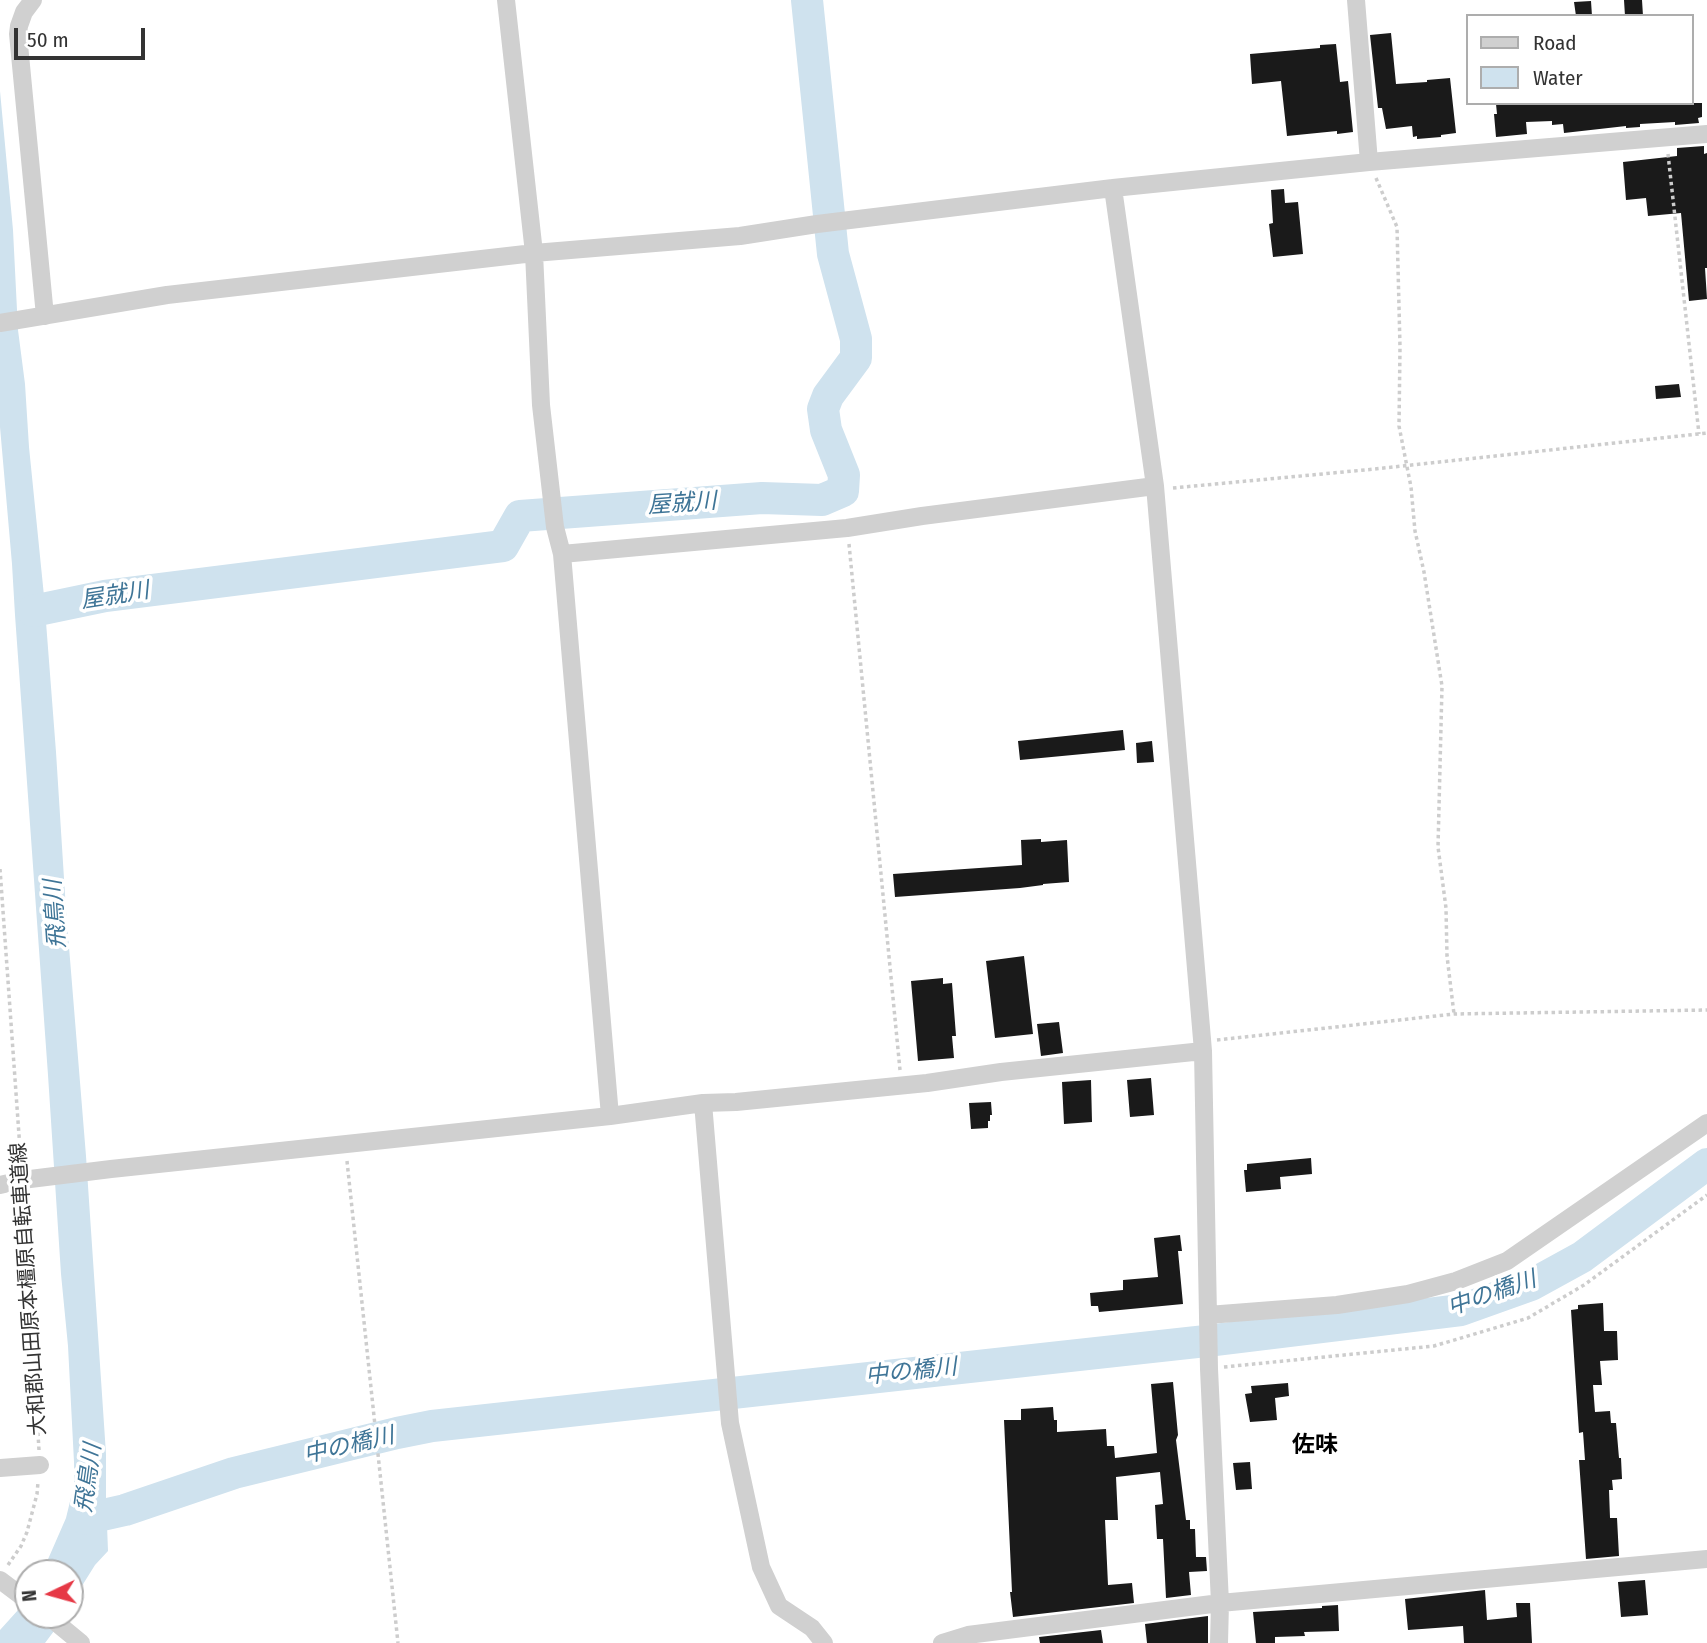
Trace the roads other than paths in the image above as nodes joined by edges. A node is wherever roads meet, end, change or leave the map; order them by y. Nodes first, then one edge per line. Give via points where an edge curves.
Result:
1 (33, 0) edge
2 (506, 0) edge
3 (1356, 0) edge
4 (1707, 134) edge
5 (1369, 162) junction
6 (1113, 188) junction
7 (534, 253) junction
8 (43, 316) junction
9 (0, 323) edge
10 (1156, 488) junction
11 (562, 554) junction
12 (1203, 1046) junction
13 (703, 1103) junction
14 (610, 1116) junction
15 (1707, 1123) edge
16 (0, 1185) edge
17 (1208, 1315) junction
18 (40, 1465) road end
19 (0, 1468) edge
20 (1707, 1559) edge
21 (1220, 1604) junction
22 (64, 1629) edge
23 (78, 1640) edge
24 (824, 1643) edge
25 (942, 1643) edge
26 (1219, 1643) edge

1 - 8 street via 18,34
2 - 7 street
3 - 5 street
4 - 5 street
5 - 6 street
6 - 7 street via 740,236
6 - 10 street
7 - 8 street via 167,295
7 - 11 street via 541,405
8 - 9 street
10 - 11 street via 848,528
10 - 12 street
11 - 14 street
12 - 13 street via 901,1086
12 - 17 street
13 - 14 street
13 - 24 street via 730,1423 761,1567 779,1606
14 - 16 street
15 - 17 street via 1507,1261 1456,1282 1337,1305
17 - 21 street
18 - 19 street
20 - 21 street
21 - 25 street via 968,1635
21 - 26 street
22 - 23 street

